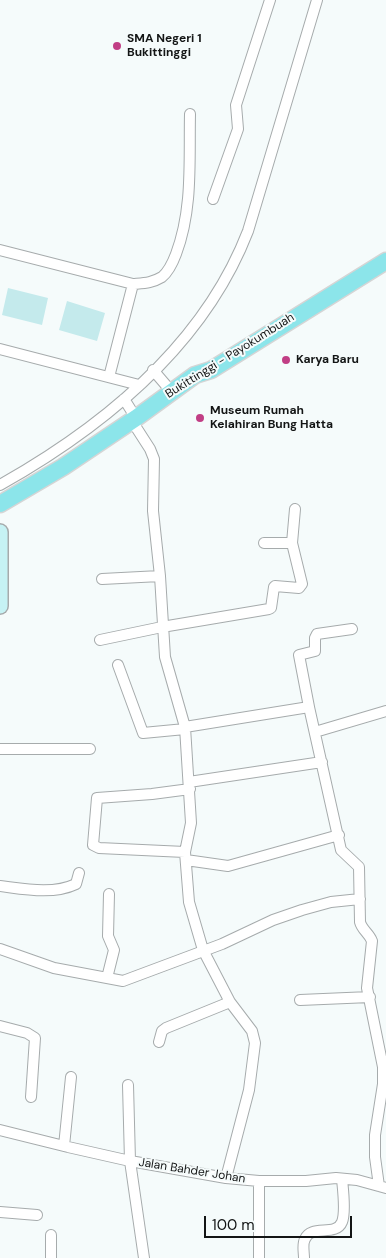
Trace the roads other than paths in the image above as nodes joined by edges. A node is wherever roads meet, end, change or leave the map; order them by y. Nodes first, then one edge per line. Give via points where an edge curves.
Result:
1 (270, 0) edge
2 (317, 0) edge
3 (190, 114) dead end
4 (213, 199) dead end
5 (386, 248) edge
6 (0, 250) edge
7 (386, 261) edge
8 (133, 284) junction
9 (0, 349) edge
10 (153, 370) junction
11 (195, 375) junction
12 (110, 377) junction
13 (138, 385) junction
14 (171, 391) junction
15 (124, 400) junction
16 (134, 419) junction
17 (0, 485) edge
18 (0, 504) edge
19 (295, 509) dead end
20 (0, 532) edge
21 (264, 543) dead end
22 (292, 543) junction
23 (160, 576) junction
24 (102, 579) dead end
25 (0, 606) edge
26 (162, 627) junction
27 (352, 629) dead end
28 (100, 640) dead end
29 (118, 665) dead end
30 (309, 707) junction
31 (386, 711) edge
32 (185, 728) junction
33 (314, 732) junction
34 (0, 749) edge
35 (90, 749) dead end
36 (322, 762) junction
37 (189, 785) junction
38 (338, 835) junction
39 (186, 856) junction
40 (79, 873) dead end
41 (0, 886) edge
42 (109, 894) dead end
43 (360, 899) junction
44 (0, 950) edge
45 (203, 950) junction
46 (107, 978) junction
47 (370, 996) junction
48 (300, 1000) dead end
49 (230, 1002) junction
50 (0, 1026) edge
51 (382, 1028) edge
52 (159, 1042) dead end
53 (72, 1078) dead end
54 (128, 1085) dead end
55 (31, 1097) dead end
56 (0, 1130) edge
57 (64, 1146) junction
58 (130, 1161) junction
59 (226, 1178) junction
60 (342, 1179) junction
61 (259, 1181) junction
62 (382, 1187) edge
63 (0, 1212) edge
64 (37, 1215) dead end
65 (50, 1235) dead end
66 (51, 1258) edge
67 (144, 1258) edge
68 (259, 1258) edge
69 (304, 1258) edge

1 - 4 street via 236,105 238,129
2 - 10 street via 238,257 190,331
3 - 8 street via 189,204 180,242 164,275 150,283
5 - 11 main road via 208,362
6 - 8 street
7 - 11 main road, Bukittinggi - Payokumbuah via 211,370
8 - 12 street
9 - 12 street
10 - 13 street
10 - 14 street
11 - 14 main road, Bukittinggi - Payokumbuah
12 - 13 street
13 - 15 street
14 - 16 main road, Bukittinggi - Payokumbuah
15 - 16 street
15 - 17 street via 75,438
16 - 18 main road, Bukittinggi - Payokumbuah
16 - 23 street via 154,459 153,511
19 - 22 street
20 - 25 street
21 - 22 street
22 - 26 street via 302,584 299,588 275,586 271,608
23 - 24 street
23 - 26 street
26 - 28 street
26 - 32 street via 166,664
27 - 30 street via 317,634 314,638 315,651 299,655
29 - 32 street via 143,733
30 - 32 street
30 - 33 street
31 - 33 street
32 - 37 street
33 - 36 street
34 - 35 street
36 - 37 street
36 - 38 street
37 - 39 street via 191,823
37 - 39 street via 144,795 96,798 93,834 96,847
38 - 39 street via 228,866
38 - 43 street via 341,850 359,867
39 - 45 street via 189,902
40 - 41 street via 76,884 70,887 44,890
42 - 46 street via 108,936 114,950
43 - 45 street via 302,910
43 - 47 street via 361,927 372,941 367,988
44 - 46 street via 54,968
45 - 46 street via 130,979
45 - 49 street
47 - 48 street
47 - 51 street
49 - 52 street via 166,1028
49 - 59 street via 252,1031 255,1043 249,1090
50 - 55 street via 35,1038
51 - 62 street via 383,1084 375,1135 375,1157
53 - 57 street
54 - 58 street
56 - 57 street, Jalan Bahder Johan
57 - 58 street, Jalan Bahder Johan
58 - 59 street, Jalan Bahder Johan
58 - 67 street
59 - 61 street, Jalan Bahder Johan
60 - 61 street, Jalan Bahder Johan
60 - 62 street, Jalan Bahder Johan
60 - 69 street via 341,1224 337,1228 307,1235
61 - 68 street
63 - 64 street
65 - 66 street

